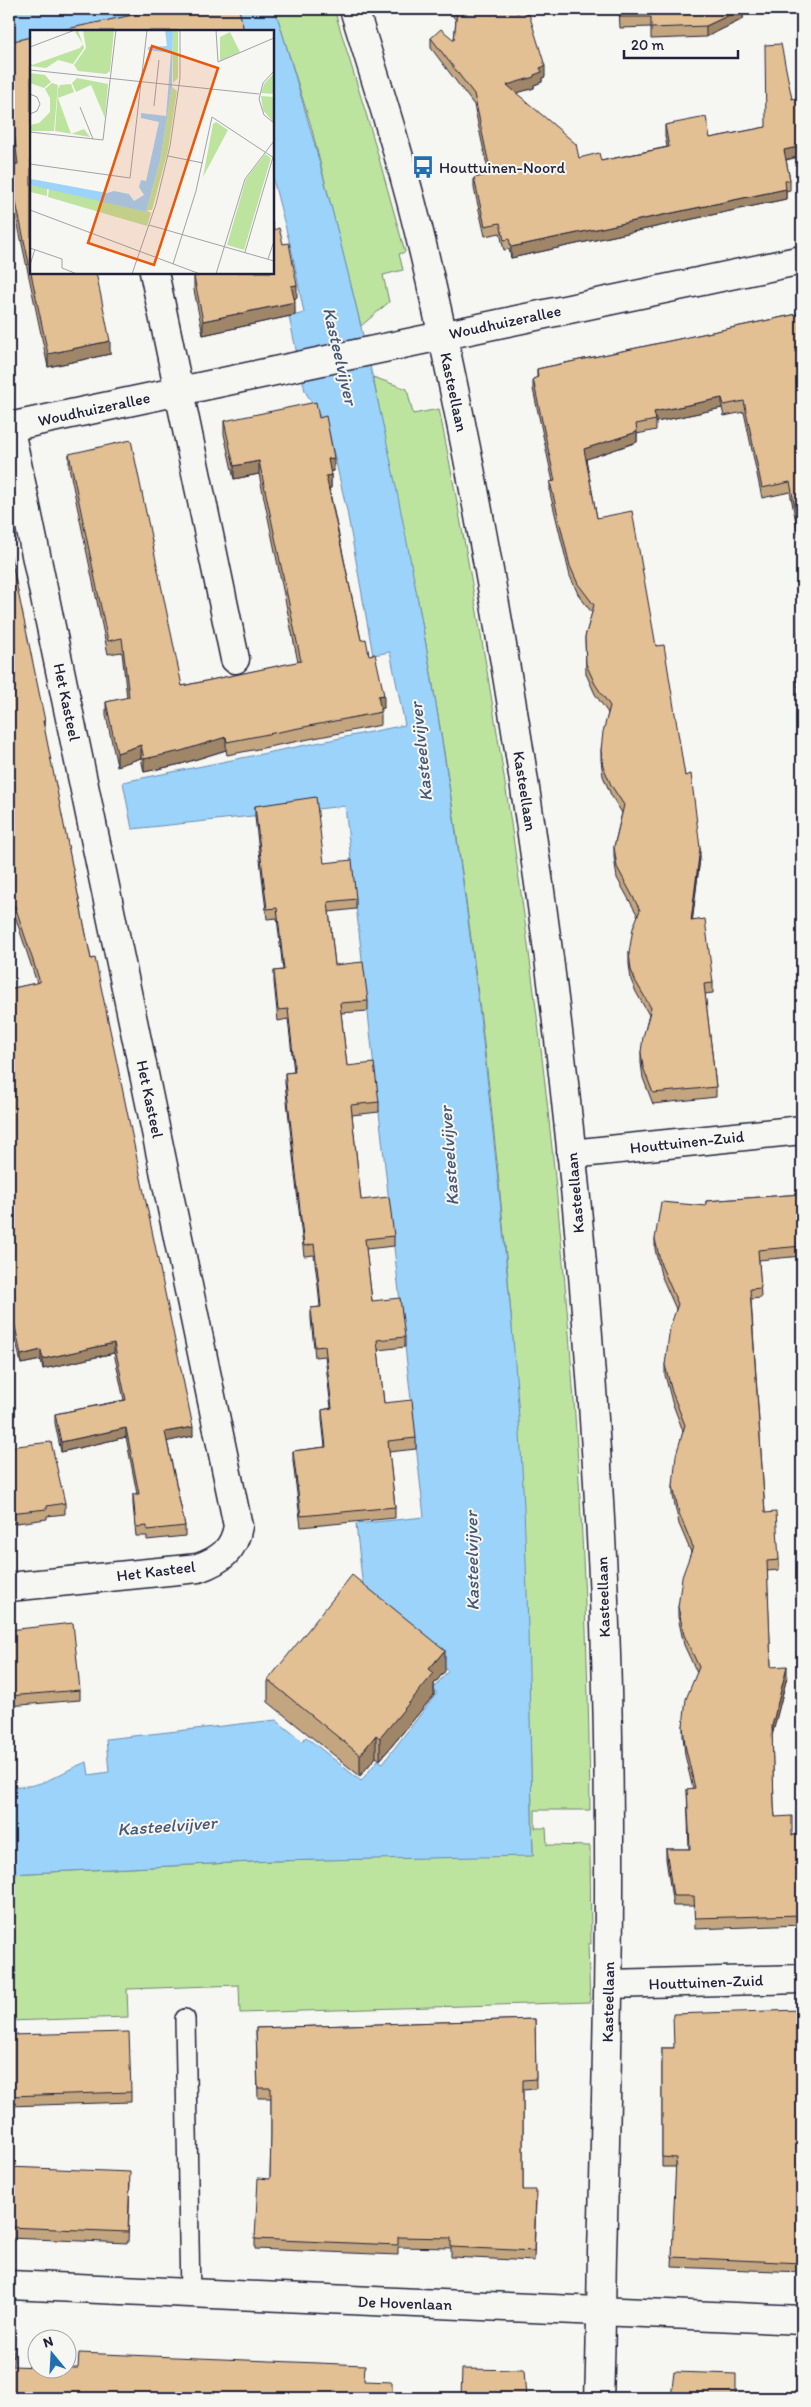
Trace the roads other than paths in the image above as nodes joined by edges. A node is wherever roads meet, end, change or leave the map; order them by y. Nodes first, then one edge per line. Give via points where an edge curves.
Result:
1 (354, 9) edge
2 (802, 260) edge
3 (154, 274) edge
4 (442, 335) junction
5 (179, 391) junction
6 (9, 426) edge
7 (236, 659) dead end
8 (802, 1130) edge
9 (572, 1154) junction
10 (9, 1587) edge
11 (802, 1979) edge
12 (609, 1984) junction
13 (185, 2019) dead end
14 (9, 2285) edge
15 (190, 2294) junction
16 (601, 2311) junction
17 (802, 2320) edge
18 (599, 2398) edge

1 - 4 street, Kasteellaan via 401,163
2 - 4 street, Woudhuizerallee
3 - 5 street
4 - 5 street, Woudhuizerallee
4 - 9 street, Kasteellaan via 479,510 526,796
5 - 6 street, Woudhuizerallee
5 - 7 street
6 - 10 street, Het Kasteel via 238,1526 228,1551 214,1562 198,1568
8 - 9 street, Houttuinen-Zuid
9 - 12 street, Kasteellaan via 602,1542
11 - 12 street, Houttuinen-Zuid
12 - 16 street, Kasteellaan
13 - 15 lane
14 - 15 street, De Hovenlaan
15 - 16 street, De Hovenlaan
16 - 17 street, De Hovenlaan
16 - 18 street, Kasteellaan

